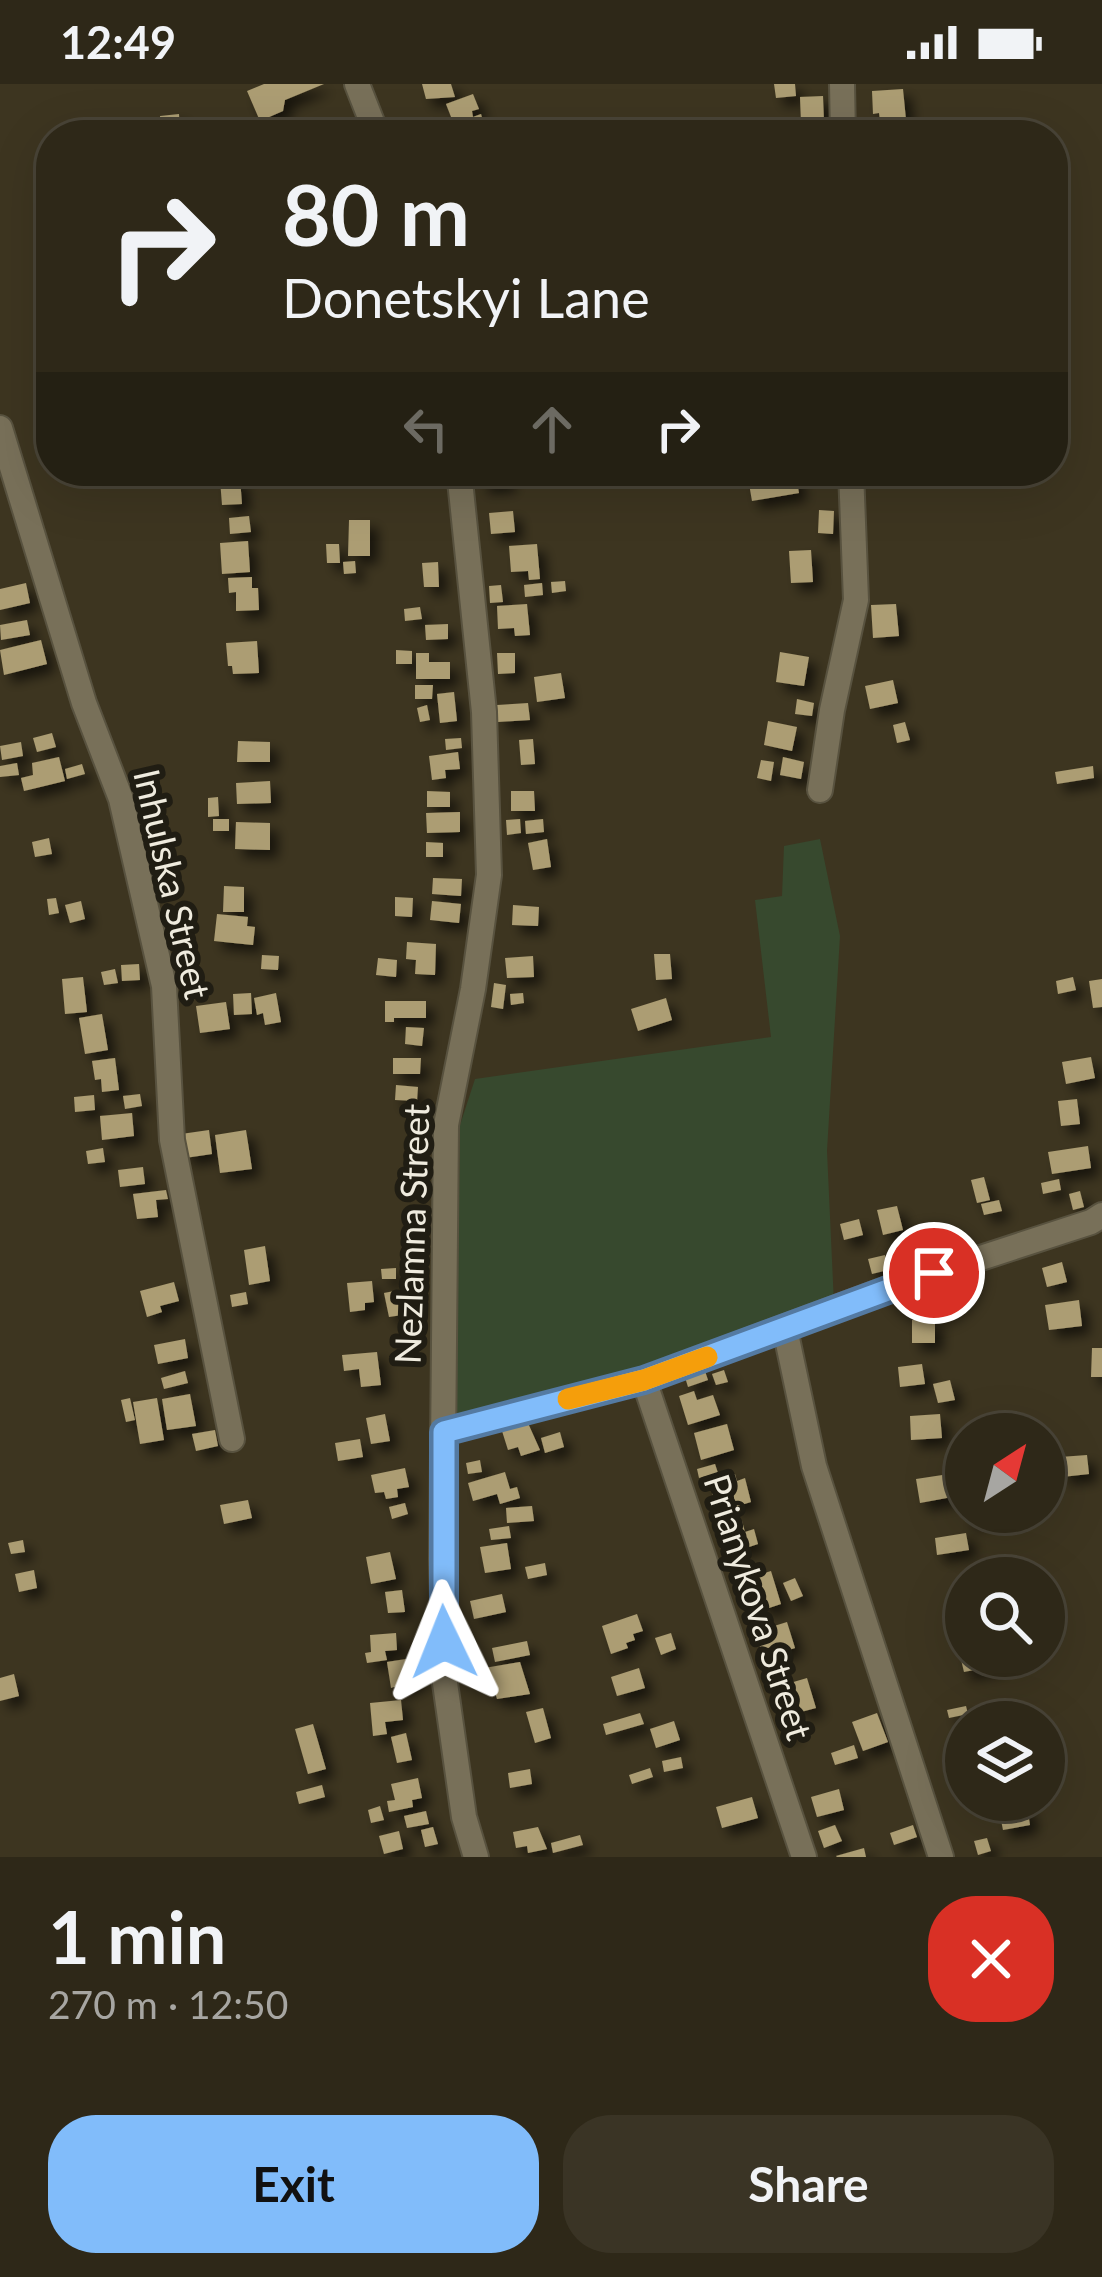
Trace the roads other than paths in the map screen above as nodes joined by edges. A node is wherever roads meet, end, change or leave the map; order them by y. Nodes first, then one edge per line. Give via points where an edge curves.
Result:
1 (357, 84) edge
2 (842, 84) edge
3 (371, 120) edge
4 (843, 120) edge
5 (0, 428) edge
6 (461, 486) edge
7 (852, 486) edge
8 (820, 790) dead end
9 (1102, 1215) edge
10 (785, 1329) junction
11 (644, 1380) junction
12 (444, 1432) junction
13 (232, 1439) dead end
14 (476, 1857) edge
15 (804, 1857) edge
16 (940, 1857) edge

1 - 3 street
2 - 4 street
5 - 13 street, Inhulska Street via 121,799 164,986 172,1140
6 - 12 street, Nezlamna Street via 484,712 489,875 446,1125
7 - 8 street via 856,600
9 - 10 street
10 - 11 street
10 - 16 street via 814,1466
11 - 12 street
11 - 15 street, Prianykova Street
12 - 14 street, Nezlamna Street via 446,1683

